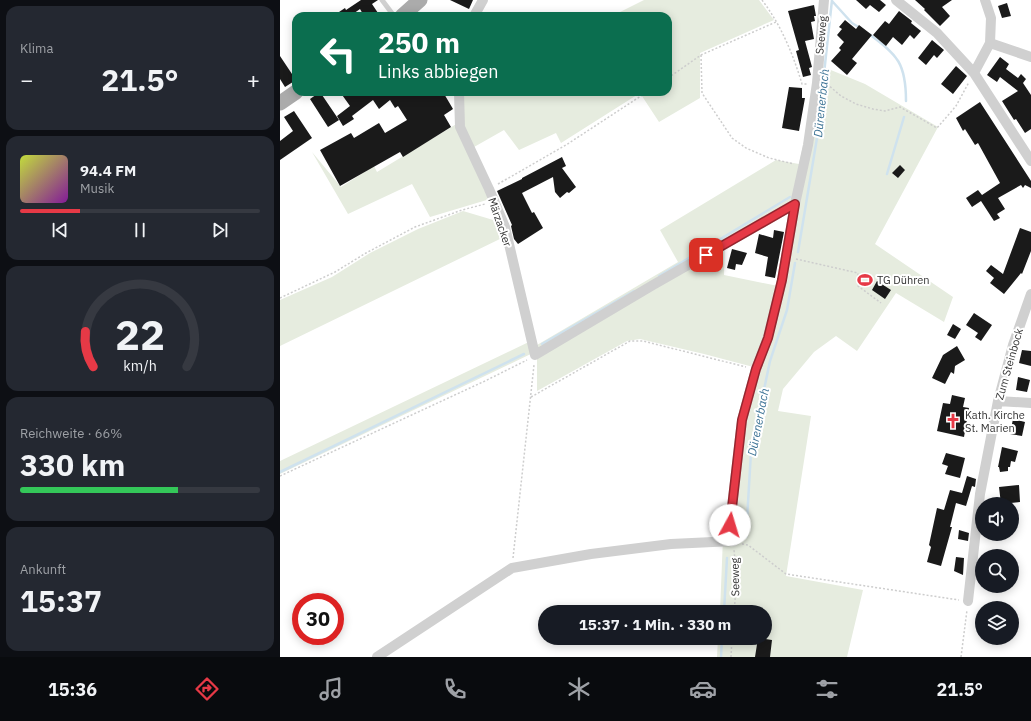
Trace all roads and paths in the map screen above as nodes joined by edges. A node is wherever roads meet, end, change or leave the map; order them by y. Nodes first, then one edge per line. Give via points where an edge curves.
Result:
1 (382, 0) edge
2 (420, 0) edge
3 (483, 0) edge
4 (762, 0) edge
5 (824, 0) edge
6 (896, 0) edge
7 (985, 0) edge
8 (391, 12) edge
9 (406, 12) edge
10 (476, 12) edge
11 (776, 22) junction
12 (990, 43) junction
13 (701, 55) junction
14 (1031, 57) edge
15 (974, 73) junction
16 (672, 75) edge
17 (822, 83) junction
18 (292, 95) edge
19 (460, 96) edge
20 (641, 96) edge
21 (280, 103) edge
22 (1031, 161) edge
23 (803, 167) junction
24 (489, 189) junction
25 (494, 202) junction
26 (795, 204) junction
27 (786, 256) junction
28 (1031, 294) edge
29 (280, 298) edge
30 (881, 303) dead end
31 (535, 355) junction
32 (756, 369) junction
33 (531, 397) junction
34 (998, 401) junction
35 (1031, 403) edge
36 (280, 476) edge
37 (734, 541) junction
38 (512, 568) junction
39 (968, 601) junction
40 (735, 605) edge
41 (732, 645) edge
42 (377, 657) edge
43 (731, 657) edge
44 (961, 657) edge

1 - 8 lane
2 - 9 main road
3 - 10 street
4 - 11 path
5 - 17 street, Seeweg
6 - 15 street via 937,33
7 - 12 street via 991,18
11 - 13 path
11 - 17 path via 790,48 802,84
12 - 14 street
12 - 15 street
13 - 16 path
13 - 23 path via 702,93 732,138 746,148 769,158
15 - 17 path via 956,106 937,128 900,107 881,111 856,104
15 - 22 street
17 - 23 street, Seeweg
18 - 21 main road
19 - 24 street, Märzacker via 460,127
20 - 24 path via 566,145
23 - 26 street, Seeweg
24 - 25 street, Märzacker
25 - 29 path via 462,210 415,228 366,252 335,272
25 - 31 street, Märzacker via 505,227
26 - 27 street, Seeweg
26 - 31 street
27 - 30 path via 858,273 858,286
27 - 32 street, Seeweg via 768,338
28 - 34 street, Zum Steinbock via 1013,345
31 - 33 path
31 - 36 path via 485,381
32 - 33 path via 630,341
32 - 37 street, Seeweg via 742,420 730,525
33 - 38 path
34 - 35 street
34 - 39 street, Zum Steinbock via 980,494
37 - 38 street via 671,544 591,554
37 - 39 path via 748,545 786,574
37 - 40 path, Seeweg via 737,579
38 - 42 street
39 - 44 path
41 - 43 path

